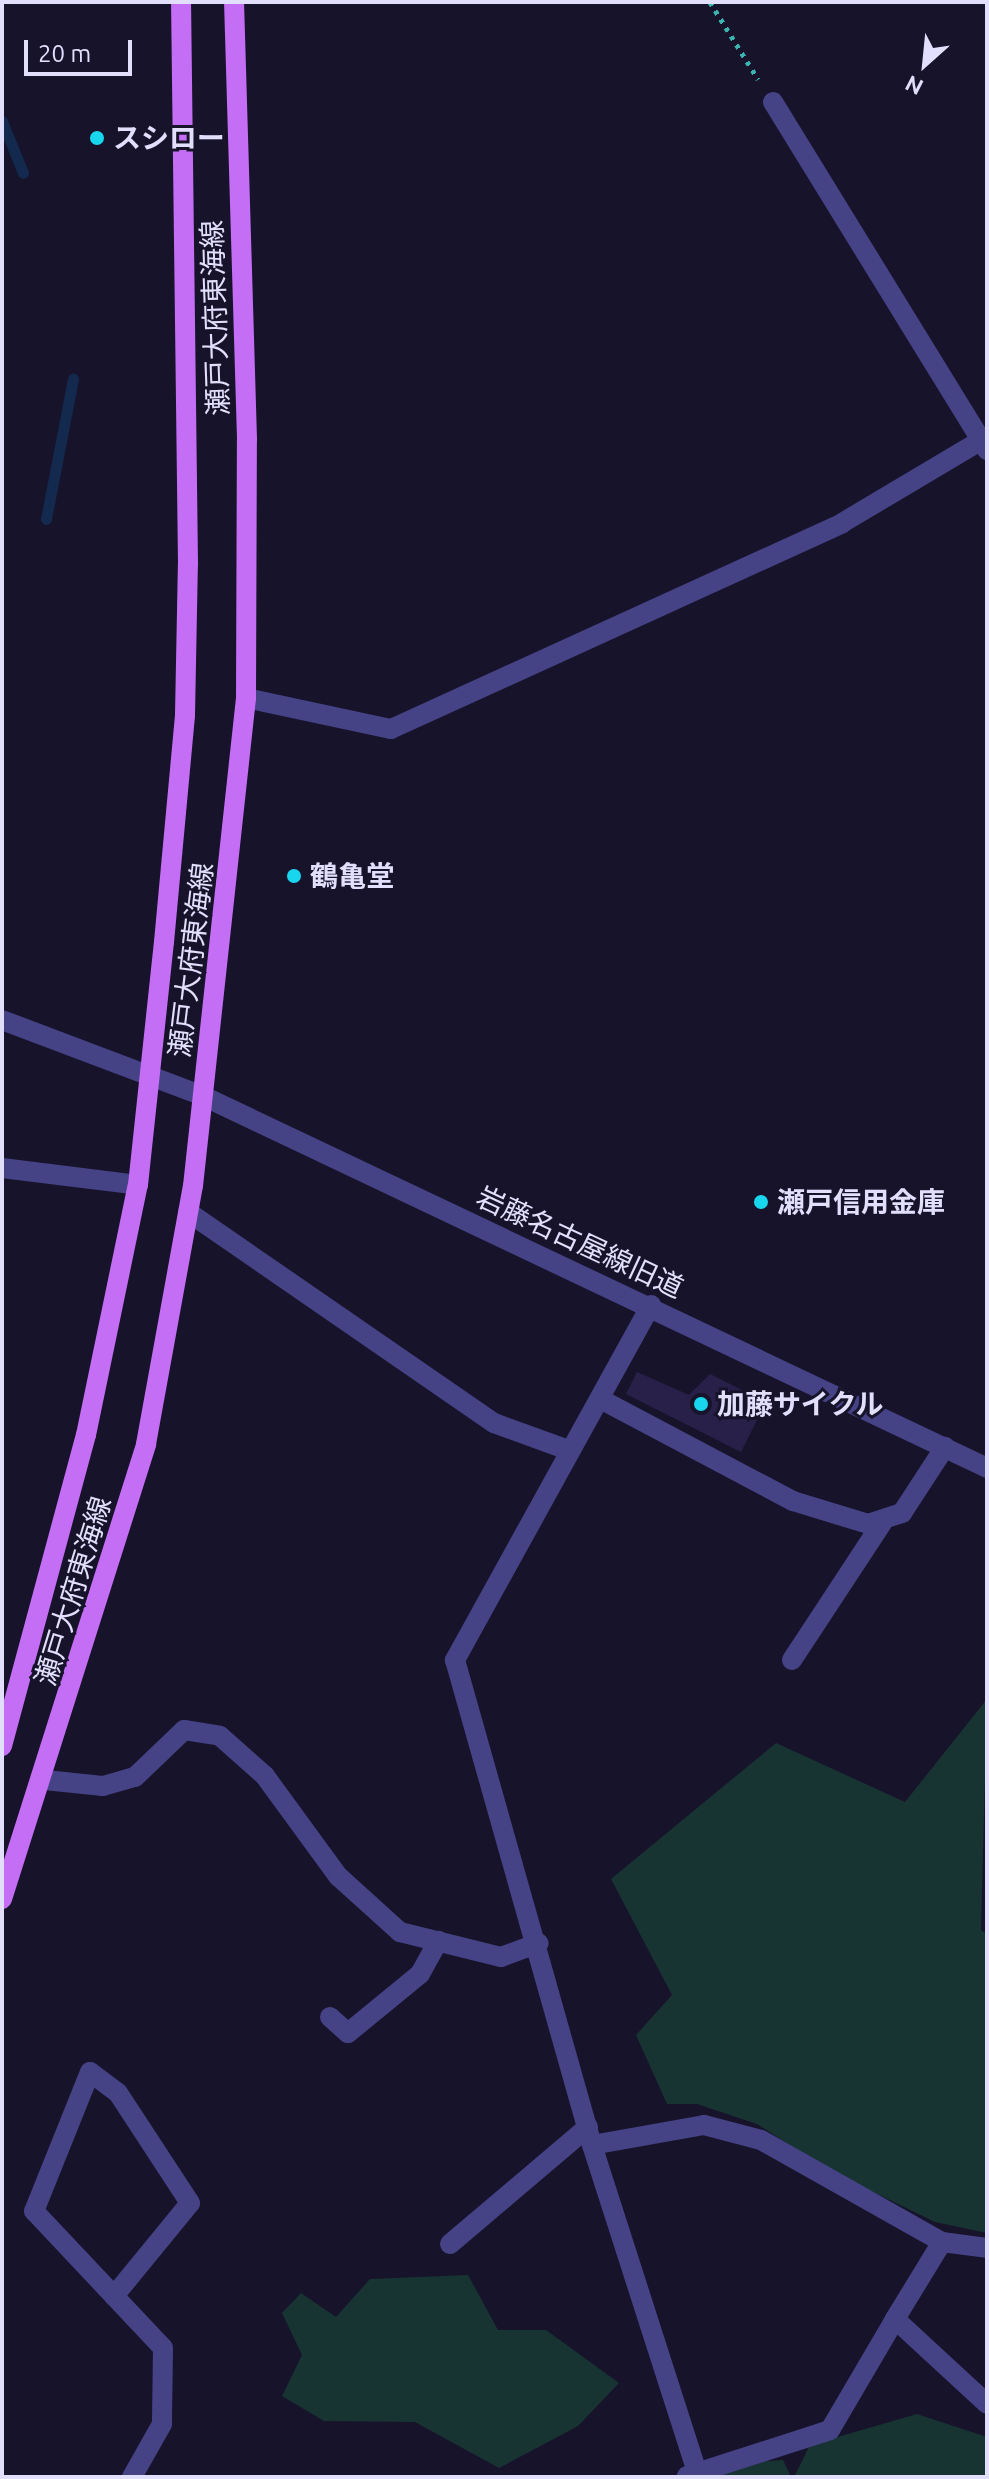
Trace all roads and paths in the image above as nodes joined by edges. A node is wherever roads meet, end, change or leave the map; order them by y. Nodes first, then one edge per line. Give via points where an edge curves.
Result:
1 (181, 2) edge
2 (234, 2) edge
3 (710, 2) edge
4 (773, 102) joint
5 (985, 442) edge
6 (246, 698) junction
7 (2, 1020) edge
8 (147, 1072) junction
9 (203, 1096) junction
10 (2, 1168) edge
11 (138, 1185) junction
12 (188, 1212) junction
13 (651, 1305) junction
14 (604, 1401) junction
15 (945, 1447) junction
16 (568, 1450) junction
17 (987, 1468) edge
18 (882, 1523) junction
19 (792, 1660) dead end
20 (2, 1746) edge
21 (45, 1780) junction
22 (2, 1899) edge
23 (438, 1941) junction
24 (539, 1943) junction
25 (330, 2017) dead end
26 (590, 2136) junction
27 (942, 2242) junction
28 (450, 2244) dead end
29 (987, 2248) edge
30 (114, 2296) junction
31 (895, 2319) junction
32 (987, 2404) edge
33 (691, 2475) edge
34 (132, 2477) edge

1 - 8 main road, 瀬戸大府東海線 via 185,715
2 - 6 main road, 瀬戸大府東海線 via 247,439
3 - 4 path
4 - 5 street
5 - 6 street via 842,523 391,729
6 - 9 main road, 瀬戸大府東海線
7 - 8 street, 岩藤名古屋線旧道
8 - 9 street, 岩藤名古屋線旧道
8 - 11 main road, 瀬戸大府東海線
9 - 12 main road, 瀬戸大府東海線
9 - 13 street, 岩藤名古屋線旧道
10 - 11 street
11 - 20 main road, 瀬戸大府東海線 via 86,1435
12 - 16 street via 494,1423
12 - 21 main road, 瀬戸大府東海線 via 146,1444
13 - 14 street
13 - 15 street, 岩藤名古屋線旧道
14 - 16 street
14 - 18 street via 793,1501 843,1520
15 - 17 street, 岩藤名古屋線旧道
15 - 18 street via 902,1513
16 - 24 street via 455,1660
18 - 19 street
21 - 22 main road, 瀬戸大府東海線
21 - 23 street via 103,1786 135,1777 184,1730 220,1736 265,1776 375,1915 400,1932
23 - 24 street via 501,1957
23 - 25 street via 420,1974 348,2033
24 - 26 street
26 - 27 street via 704,2125 761,2140
26 - 28 street
26 - 33 street
27 - 29 street
27 - 31 street
30 - 30 street via 34,2211 90,2072 118,2093 190,2203
30 - 34 street via 163,2348 162,2424
31 - 32 street
31 - 33 street via 830,2430

